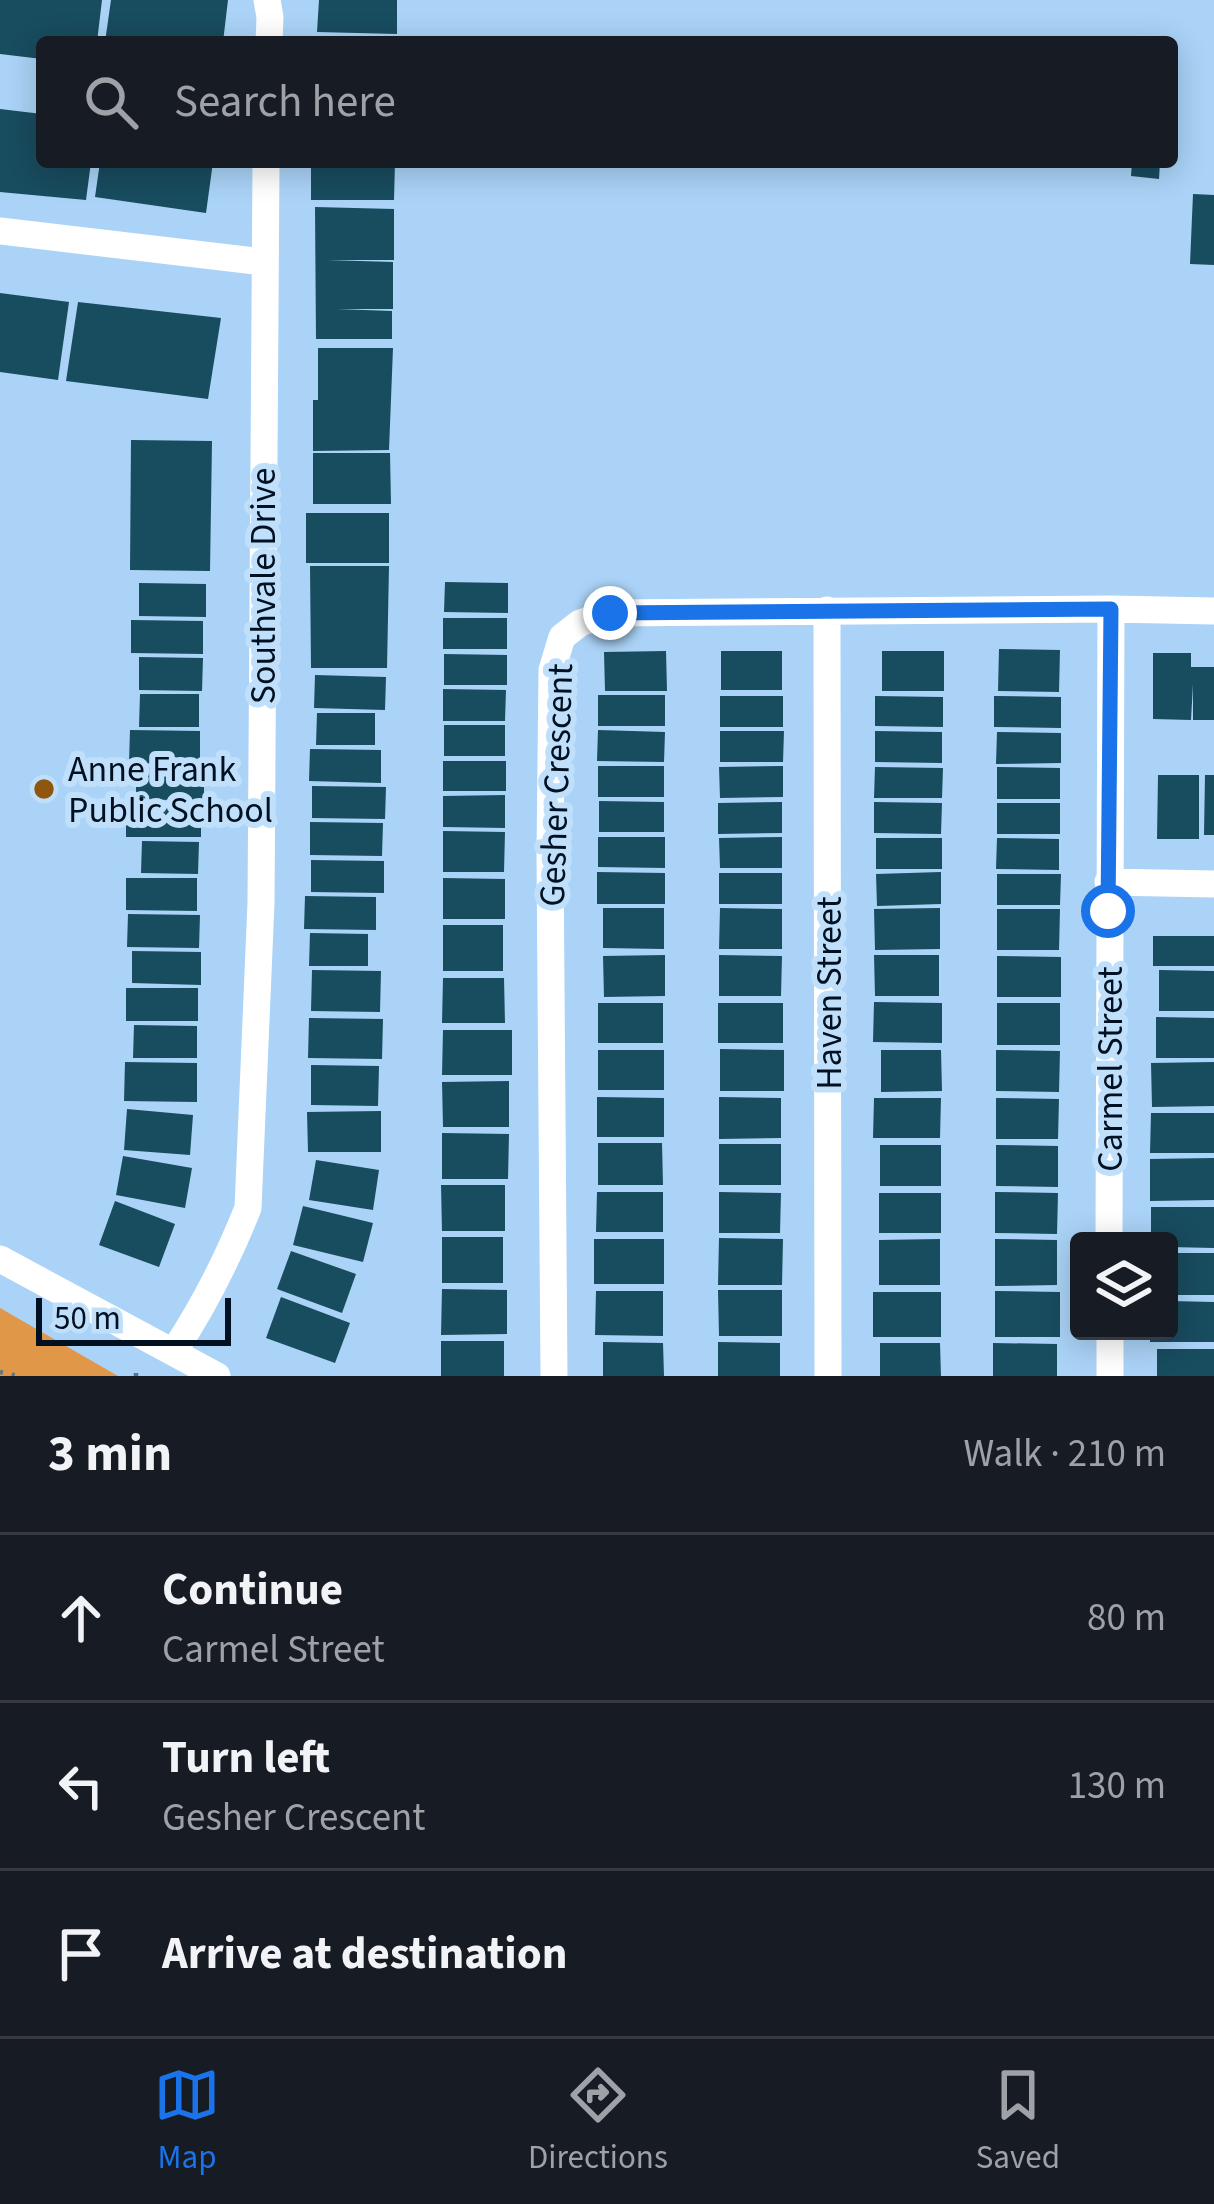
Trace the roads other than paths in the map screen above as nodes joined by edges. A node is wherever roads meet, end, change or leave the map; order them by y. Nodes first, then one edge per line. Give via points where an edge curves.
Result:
1 (267, 0) edge
2 (269, 36) edge
3 (266, 168) edge
4 (0, 232) edge
5 (263, 262) junction
6 (1111, 609) junction
7 (827, 610) junction
8 (1214, 611) edge
9 (1108, 882) junction
10 (1214, 884) edge
11 (1109, 1232) edge
12 (0, 1259) edge
13 (1110, 1340) edge
14 (174, 1351) junction
15 (217, 1376) edge
16 (554, 1376) edge
17 (829, 1376) edge
18 (1110, 1376) edge

1 - 2 street
3 - 5 street, Southvale Drive
4 - 5 street
5 - 14 street, Southvale Drive via 261,903 248,1208
6 - 7 street, Gesher Crescent
6 - 8 street, Gesher Crescent
6 - 9 street, Carmel Street
7 - 16 street, Gesher Crescent via 610,613 562,637 552,670 550,854
7 - 17 street, Haven Street
9 - 10 street
9 - 11 street, Carmel Street
12 - 14 street
13 - 18 street
14 - 15 street

